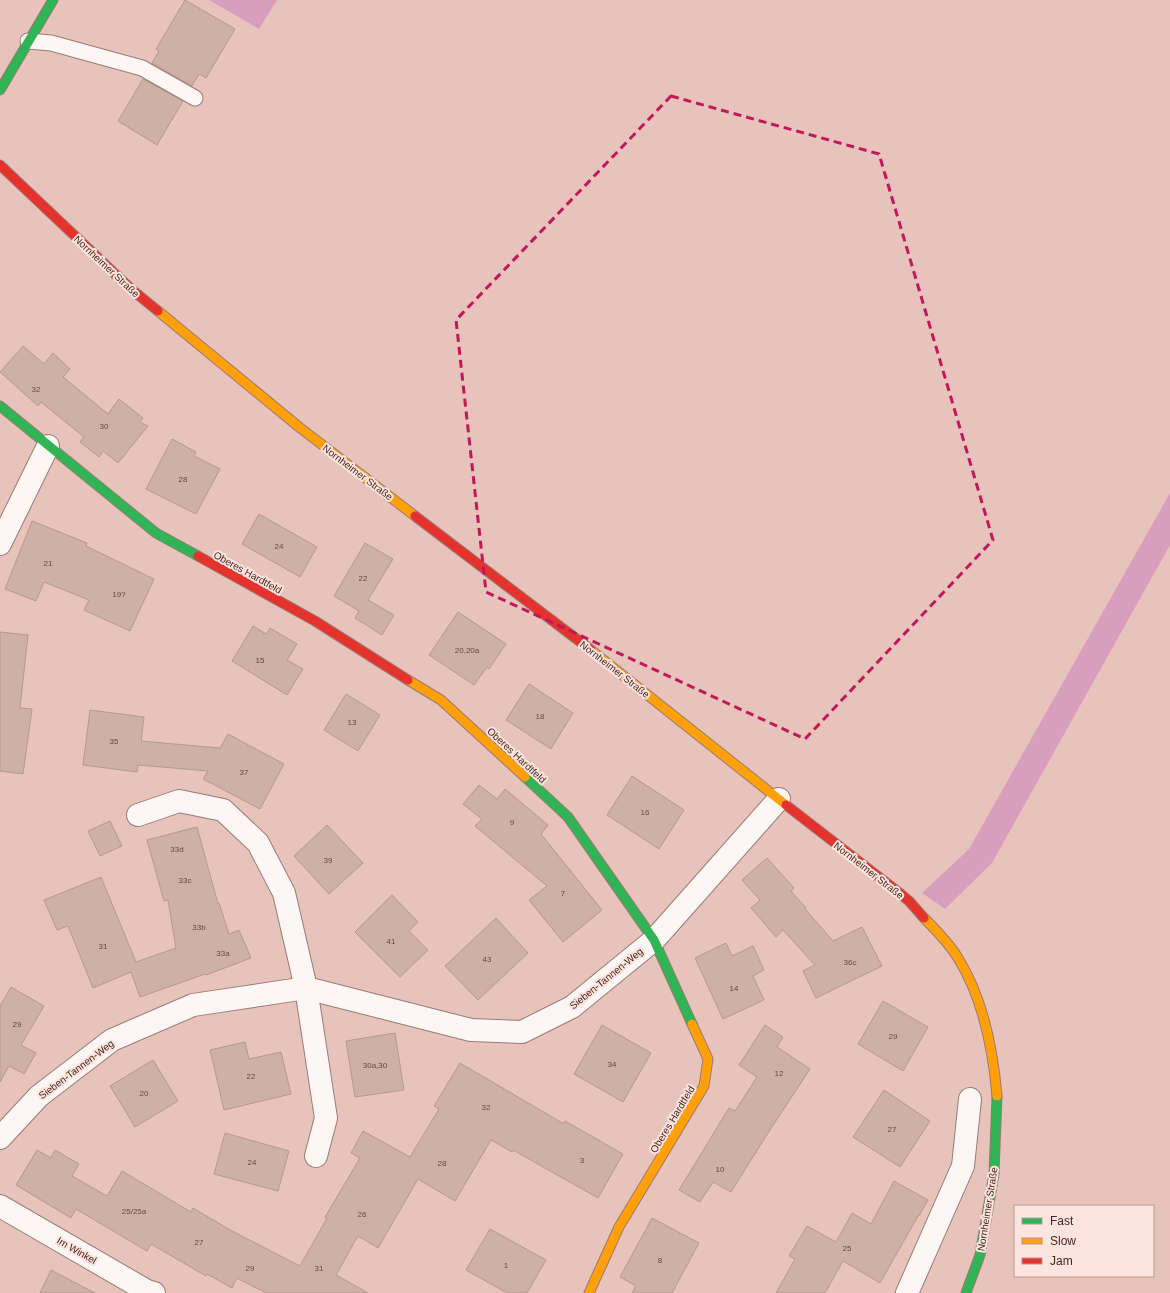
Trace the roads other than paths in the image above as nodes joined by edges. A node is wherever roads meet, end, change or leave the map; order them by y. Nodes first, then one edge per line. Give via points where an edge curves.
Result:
1 (53, 0) edge
2 (28, 41) junction
3 (0, 90) edge
4 (195, 98) dead end
5 (0, 165) edge
6 (0, 406) edge
7 (48, 446) junction
8 (0, 544) edge
9 (779, 799) junction
10 (138, 815) dead end
11 (654, 940) junction
12 (306, 988) junction
13 (970, 1099) dead end
14 (0, 1138) edge
15 (316, 1156) dead end
16 (0, 1206) edge
17 (149, 1292) edge
18 (589, 1293) edge
19 (907, 1293) edge
20 (966, 1293) edge

1 - 2 street
2 - 3 street
2 - 4 lane via 51,43 142,68
5 - 9 street, Nornheimer Straße via 131,289 299,427 630,680
6 - 7 street, Oberes Hardtfeld
7 - 8 street
7 - 11 street, Oberes Hardtfeld via 156,533 315,621 441,700 568,817
9 - 11 street, Sieben-Tannen-Weg
9 - 20 street, Nornheimer Straße via 909,902 939,933 958,958 978,998 991,1047 997,1095 994,1174 980,1255
10 - 12 street via 179,801 223,810 258,843 284,893
11 - 12 street, Sieben-Tannen-Weg via 572,1006 522,1032 471,1030
11 - 18 street, Oberes Hardtfeld via 708,1059 704,1086 619,1227
12 - 14 street, Sieben-Tannen-Weg via 193,1006 112,1040 39,1096
12 - 15 street via 326,1118
13 - 19 street via 963,1166
16 - 17 street, Im Winkel

